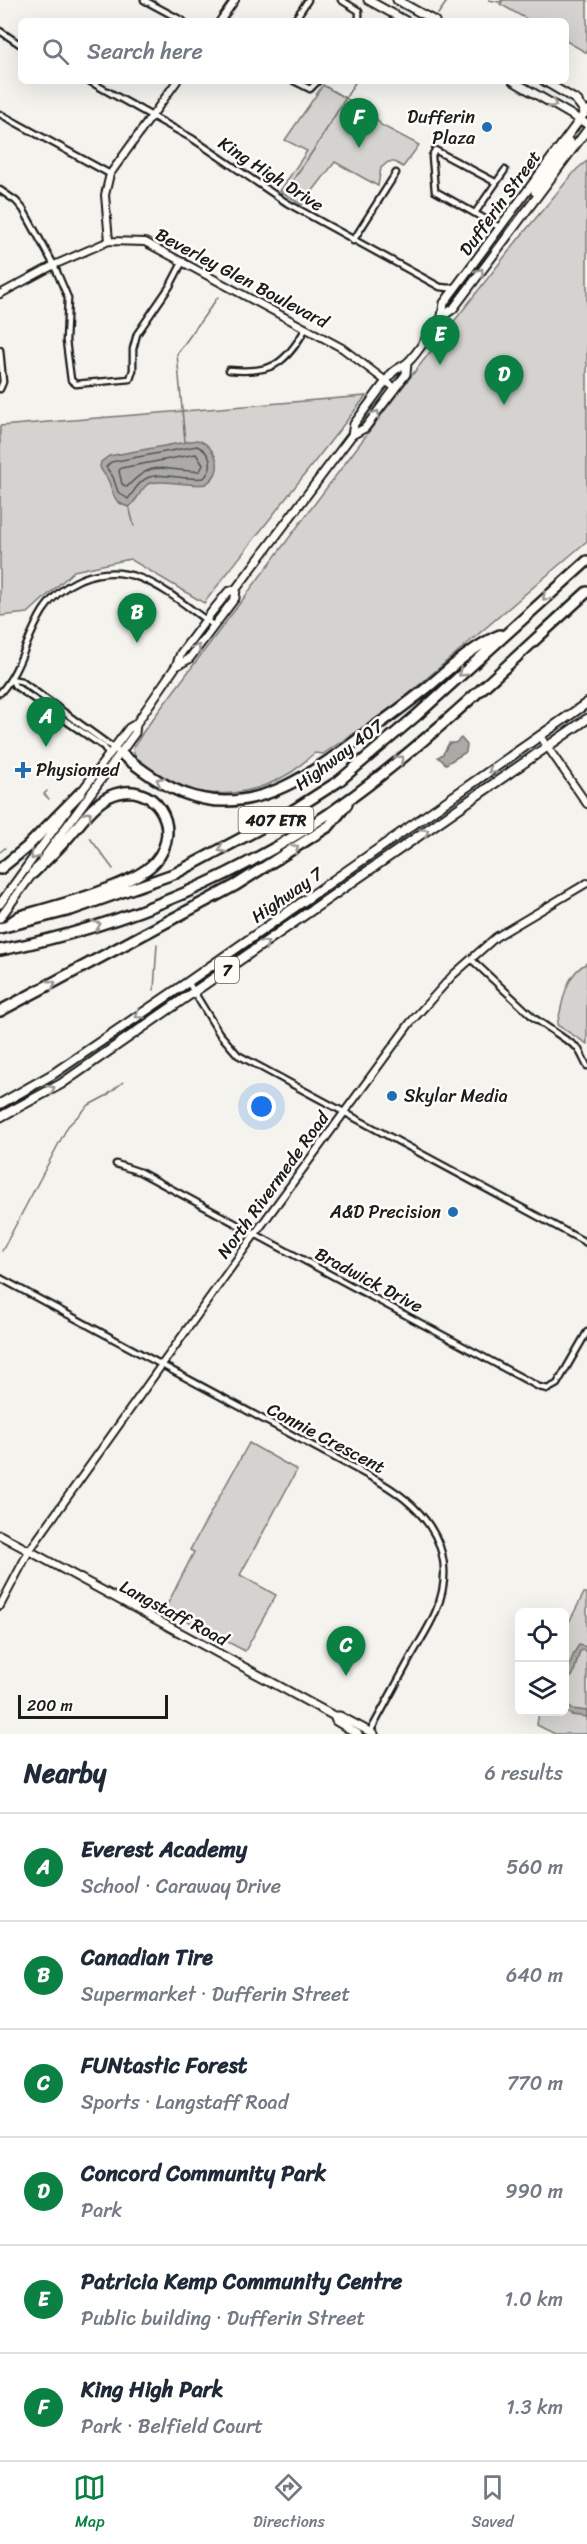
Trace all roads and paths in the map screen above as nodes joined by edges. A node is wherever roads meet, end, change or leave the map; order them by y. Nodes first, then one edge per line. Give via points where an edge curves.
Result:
1 (144, 0) edge
2 (235, 0) edge
3 (308, 0) edge
4 (341, 0) edge
5 (368, 0) edge
6 (397, 0) edge
7 (177, 18) edge
8 (222, 18) edge
9 (296, 18) edge
10 (359, 18) edge
11 (401, 18) edge
12 (430, 18) edge
13 (0, 31) edge
14 (18, 43) edge
15 (95, 84) edge
16 (175, 84) edge
17 (300, 84) edge
18 (315, 84) edge
19 (519, 84) edge
20 (549, 84) edge
21 (0, 114) edge
22 (153, 114) junction
23 (585, 116) edge
24 (587, 130) edge
25 (505, 170) dead end
26 (396, 173) dead end
27 (110, 174) junction
28 (495, 182) junction
29 (0, 190) edge
30 (475, 213) junction
31 (514, 227) junction
32 (501, 228) junction
33 (109, 241) junction
34 (353, 241) junction
35 (183, 261) junction
36 (54, 265) junction
37 (458, 286) junction
38 (440, 287) junction
39 (0, 294) edge
40 (444, 303) junction
41 (442, 316) junction
42 (306, 328) junction
43 (0, 350) edge
44 (407, 363) junction
45 (229, 370) dead end
46 (386, 381) junction
47 (395, 388) junction
48 (0, 389) edge
49 (352, 435) junction
50 (587, 561) edge
51 (236, 589) junction
52 (587, 592) edge
53 (206, 620) junction
54 (213, 625) junction
55 (505, 633) junction
56 (176, 666) junction
57 (11, 679) junction
58 (0, 693) edge
59 (587, 703) edge
60 (587, 719) edge
61 (540, 736) junction
62 (548, 747) junction
63 (117, 751) junction
64 (109, 756) junction
65 (81, 792) junction
66 (355, 795) junction
67 (587, 804) edge
68 (0, 869) edge
69 (33, 873) junction
70 (587, 883) edge
71 (0, 904) edge
72 (1, 924) edge
73 (0, 950) edge
74 (471, 959) junction
75 (188, 982) junction
76 (195, 992) junction
77 (0, 1011) edge
78 (587, 1066) edge
79 (0, 1104) edge
80 (343, 1113) junction
81 (0, 1117) edge
82 (116, 1164) dead end
83 (255, 1234) junction
84 (587, 1243) edge
85 (0, 1278) edge
86 (587, 1332) edge
87 (162, 1366) junction
88 (0, 1535) edge
89 (29, 1551) junction
90 (0, 1606) edge
91 (334, 1716) junction
92 (371, 1733) edge
93 (358, 1734) edge

1 - 7 street
2 - 8 street
3 - 9 street
4 - 10 street via 359,11
5 - 11 main road
6 - 12 main road
13 - 14 street
15 - 22 street, King High Drive
16 - 22 street
17 - 18 street via 310,89
19 -> 23 main road
20 - 23 main road via 575,99
21 - 27 street
22 - 27 street
22 - 34 street, King High Drive via 287,203
23 - 31 main road
23 - 32 main road, Dufferin Street
24 - 31 main road, Dufferin Street
25 - 28 street
26 - 34 street
27 - 33 street via 105,195
28 - 30 street
28 - 30 street via 435,150 435,191
29 - 36 street via 23,209
30 - 32 street
41 -> 31 main road, Dufferin Street via 453,309
32 - 37 main road, Dufferin Street
33 - 35 street, Beverley Glen Boulevard via 145,242
33 - 36 street, Beverley Glen Boulevard
34 - 38 street, King High Drive
35 - 36 street via 137,334 130,379 84,385 71,380 66,341 68,298
35 - 42 street, Beverley Glen Boulevard
36 - 39 street, Beverley Glen Boulevard
37 - 38 street
37 - 40 main road, Dufferin Street
38 - 40 street
40 - 41 main road, Dufferin Street
41 - 44 main road, Dufferin Street
42 - 45 street via 293,351 275,367
42 - 46 street, Beverley Glen Boulevard via 342,348
43 - 48 street
44 - 46 main road, Dufferin Street via 396,368
44 - 47 main road, Dufferin Street via 406,374
46 - 47 street, Beverley Glen Boulevard
46 - 49 main road, Dufferin Street via 354,423
49 -> 47 main road, Dufferin Street via 365,428
49 - 51 main road, Dufferin Street
50 -> 55 highway, Highway 407 / 407 ETR
51 - 53 main road, Dufferin Street via 228,592
51 - 54 main road, Dufferin Street via 235,598
66 -> 52 highway, 407 ETR
53 - 54 street
53 - 56 main road, Dufferin Street
53 - 57 street via 148,580 113,572 89,576 71,584 43,610
56 -> 54 main road, Dufferin Street via 189,659
55 -> 63 highway via 482,642 406,705 306,775 274,791 231,801 205,800 150,776
55 -> 72 highway, Highway 407 / 407 ETR via 348,773 289,813 176,873 71,910
56 - 63 main road, Dufferin Street via 136,724 135,733
57 - 58 street
57 - 63 street via 21,681
57 - 64 street via 104,747
59 - 61 main road, Highway 7 / 7
60 - 62 main road, Highway 7 / 7
61 - 62 street
61 -> 75 main road, Highway 7 / 7
62 - 67 street
76 -> 62 main road, Highway 7 / 7
63 - 64 main road, Dufferin Street
63 - 69 main road, Dufferin Street
64 - 65 main road, Dufferin Street
65 - 68 highway
65 -> 71 main road, Dufferin Street
73 -> 66 highway, 407 ETR via 83,931 181,894 262,855
77 -> 66 highway via 236,885 329,826
69 - 72 main road, Dufferin Street via 11,902
69 -> 72 highway via 97,805 114,795 146,796 157,803 165,817 168,831 164,850 153,864 91,894
70 - 74 street, North Rivermede Road via 496,937
74 - 78 street via 534,1018 578,1048
74 - 80 street, North Rivermede Road via 415,1017
75 - 76 street
75 -> 79 main road, Highway 7 / 7 via 53,1074
76 - 80 street via 219,1034 238,1055
81 -> 76 main road, Highway 7 / 7 via 61,1084
80 - 83 street, North Rivermede Road
80 - 84 street
82 - 83 street, Bradwick Drive via 140,1172
83 - 86 street, Bradwick Drive via 539,1387 548,1389 557,1384
83 - 87 street, North Rivermede Road
85 - 87 street, Connie Crescent
87 - 89 street, North Rivermede Road
87 - 92 street, Connie Crescent via 392,1489 415,1506 432,1528 444,1573 436,1610
88 - 89 main road, Langstaff Road
89 - 90 street, North Rivermede Road
89 - 91 main road, Langstaff Road
91 - 92 main road, Langstaff Road
91 - 93 main road, Langstaff Road

